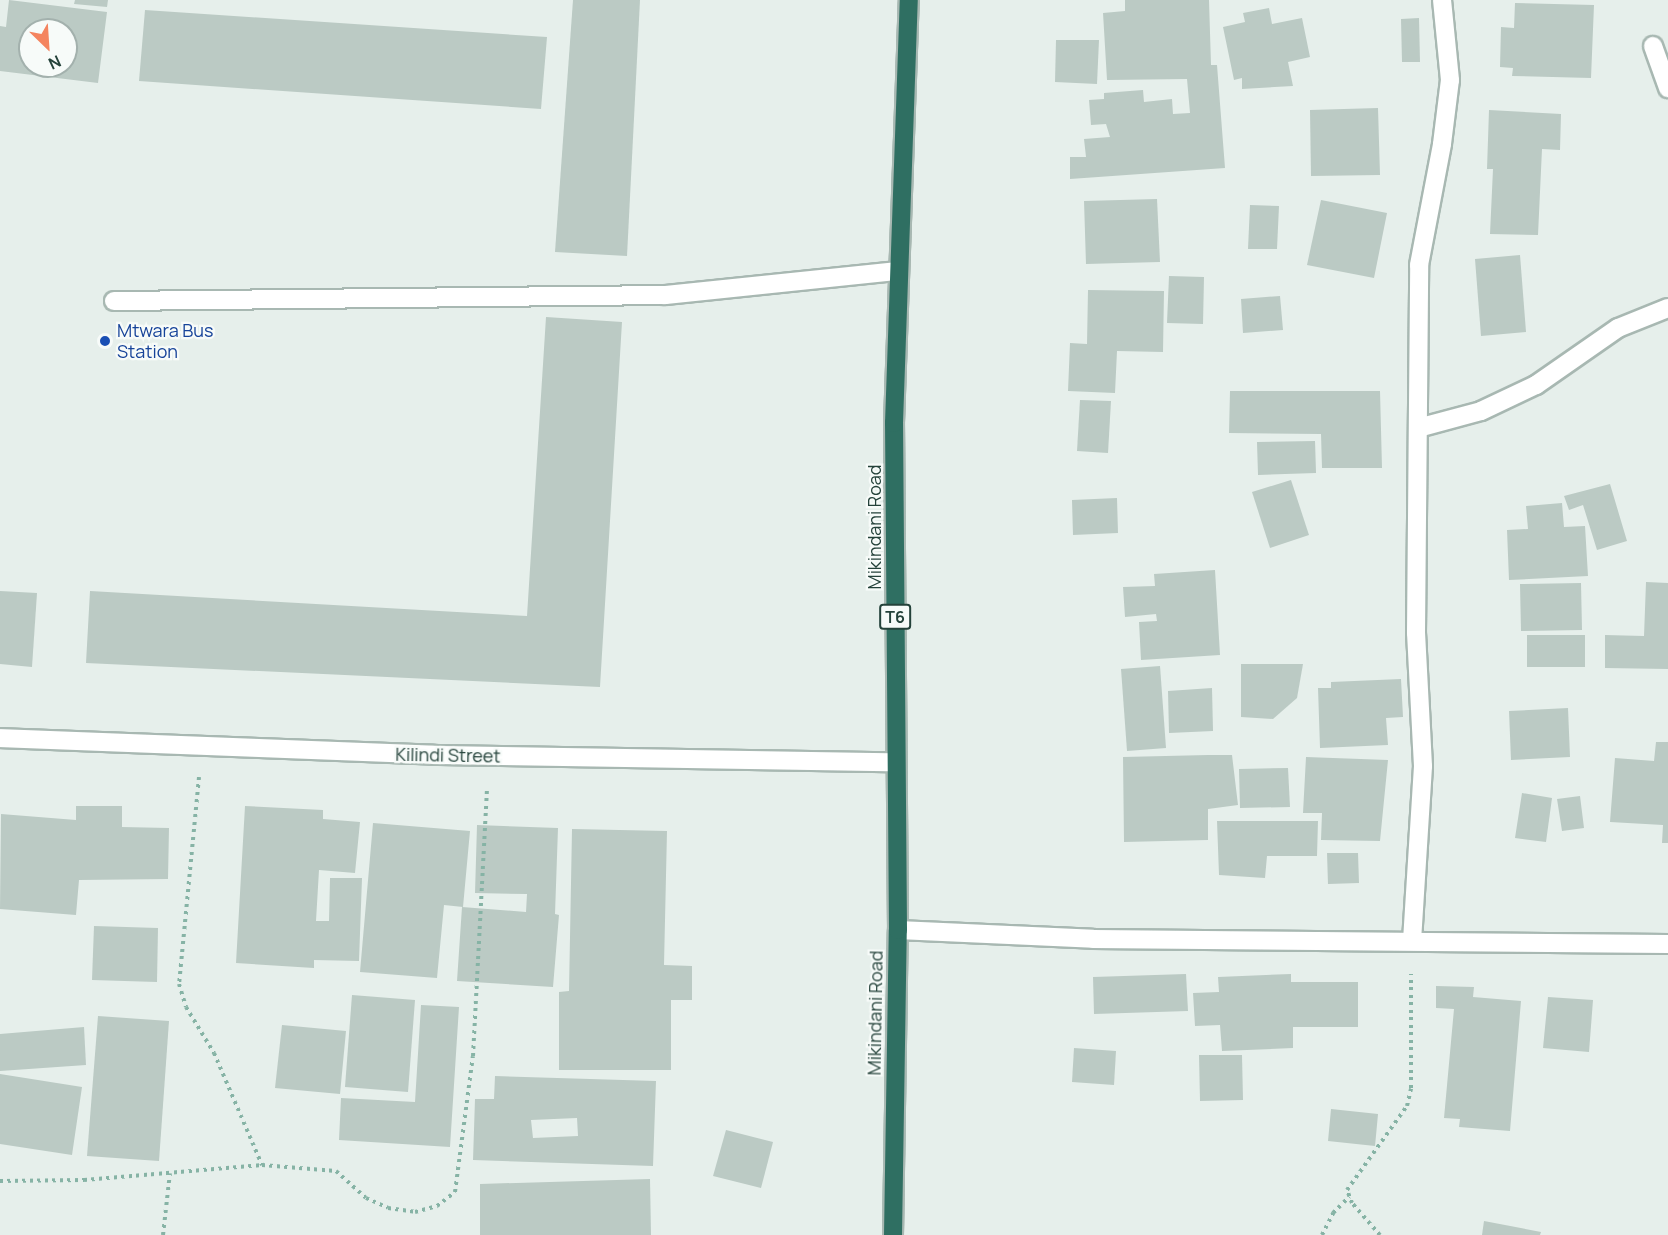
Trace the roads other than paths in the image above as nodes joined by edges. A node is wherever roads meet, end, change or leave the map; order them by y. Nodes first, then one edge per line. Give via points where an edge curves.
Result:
1 (909, 0) edge
2 (1442, 0) edge
3 (1653, 46) dead end
4 (1668, 88) edge
5 (899, 270) junction
6 (114, 301) dead end
7 (1668, 308) edge
8 (1418, 429) junction
9 (0, 738) edge
10 (895, 762) junction
11 (898, 930) junction
12 (1414, 941) junction
13 (1668, 944) edge
14 (893, 1235) edge

1 - 5 highway, Mikindani Road / T6
2 - 8 street via 1450,80 1419,265
3 - 4 street
5 - 6 street via 665,295
5 - 10 highway, Mikindani Road / T6 via 894,423
7 - 8 street via 1618,328 1536,386 1481,411
8 - 12 street via 1416,633 1423,766
9 - 10 street, Kilindi Street via 489,756
10 - 11 highway, Mikindani Road / T6
11 - 12 street via 1093,939
11 - 14 highway, Mikindani Road / T6
12 - 13 street

